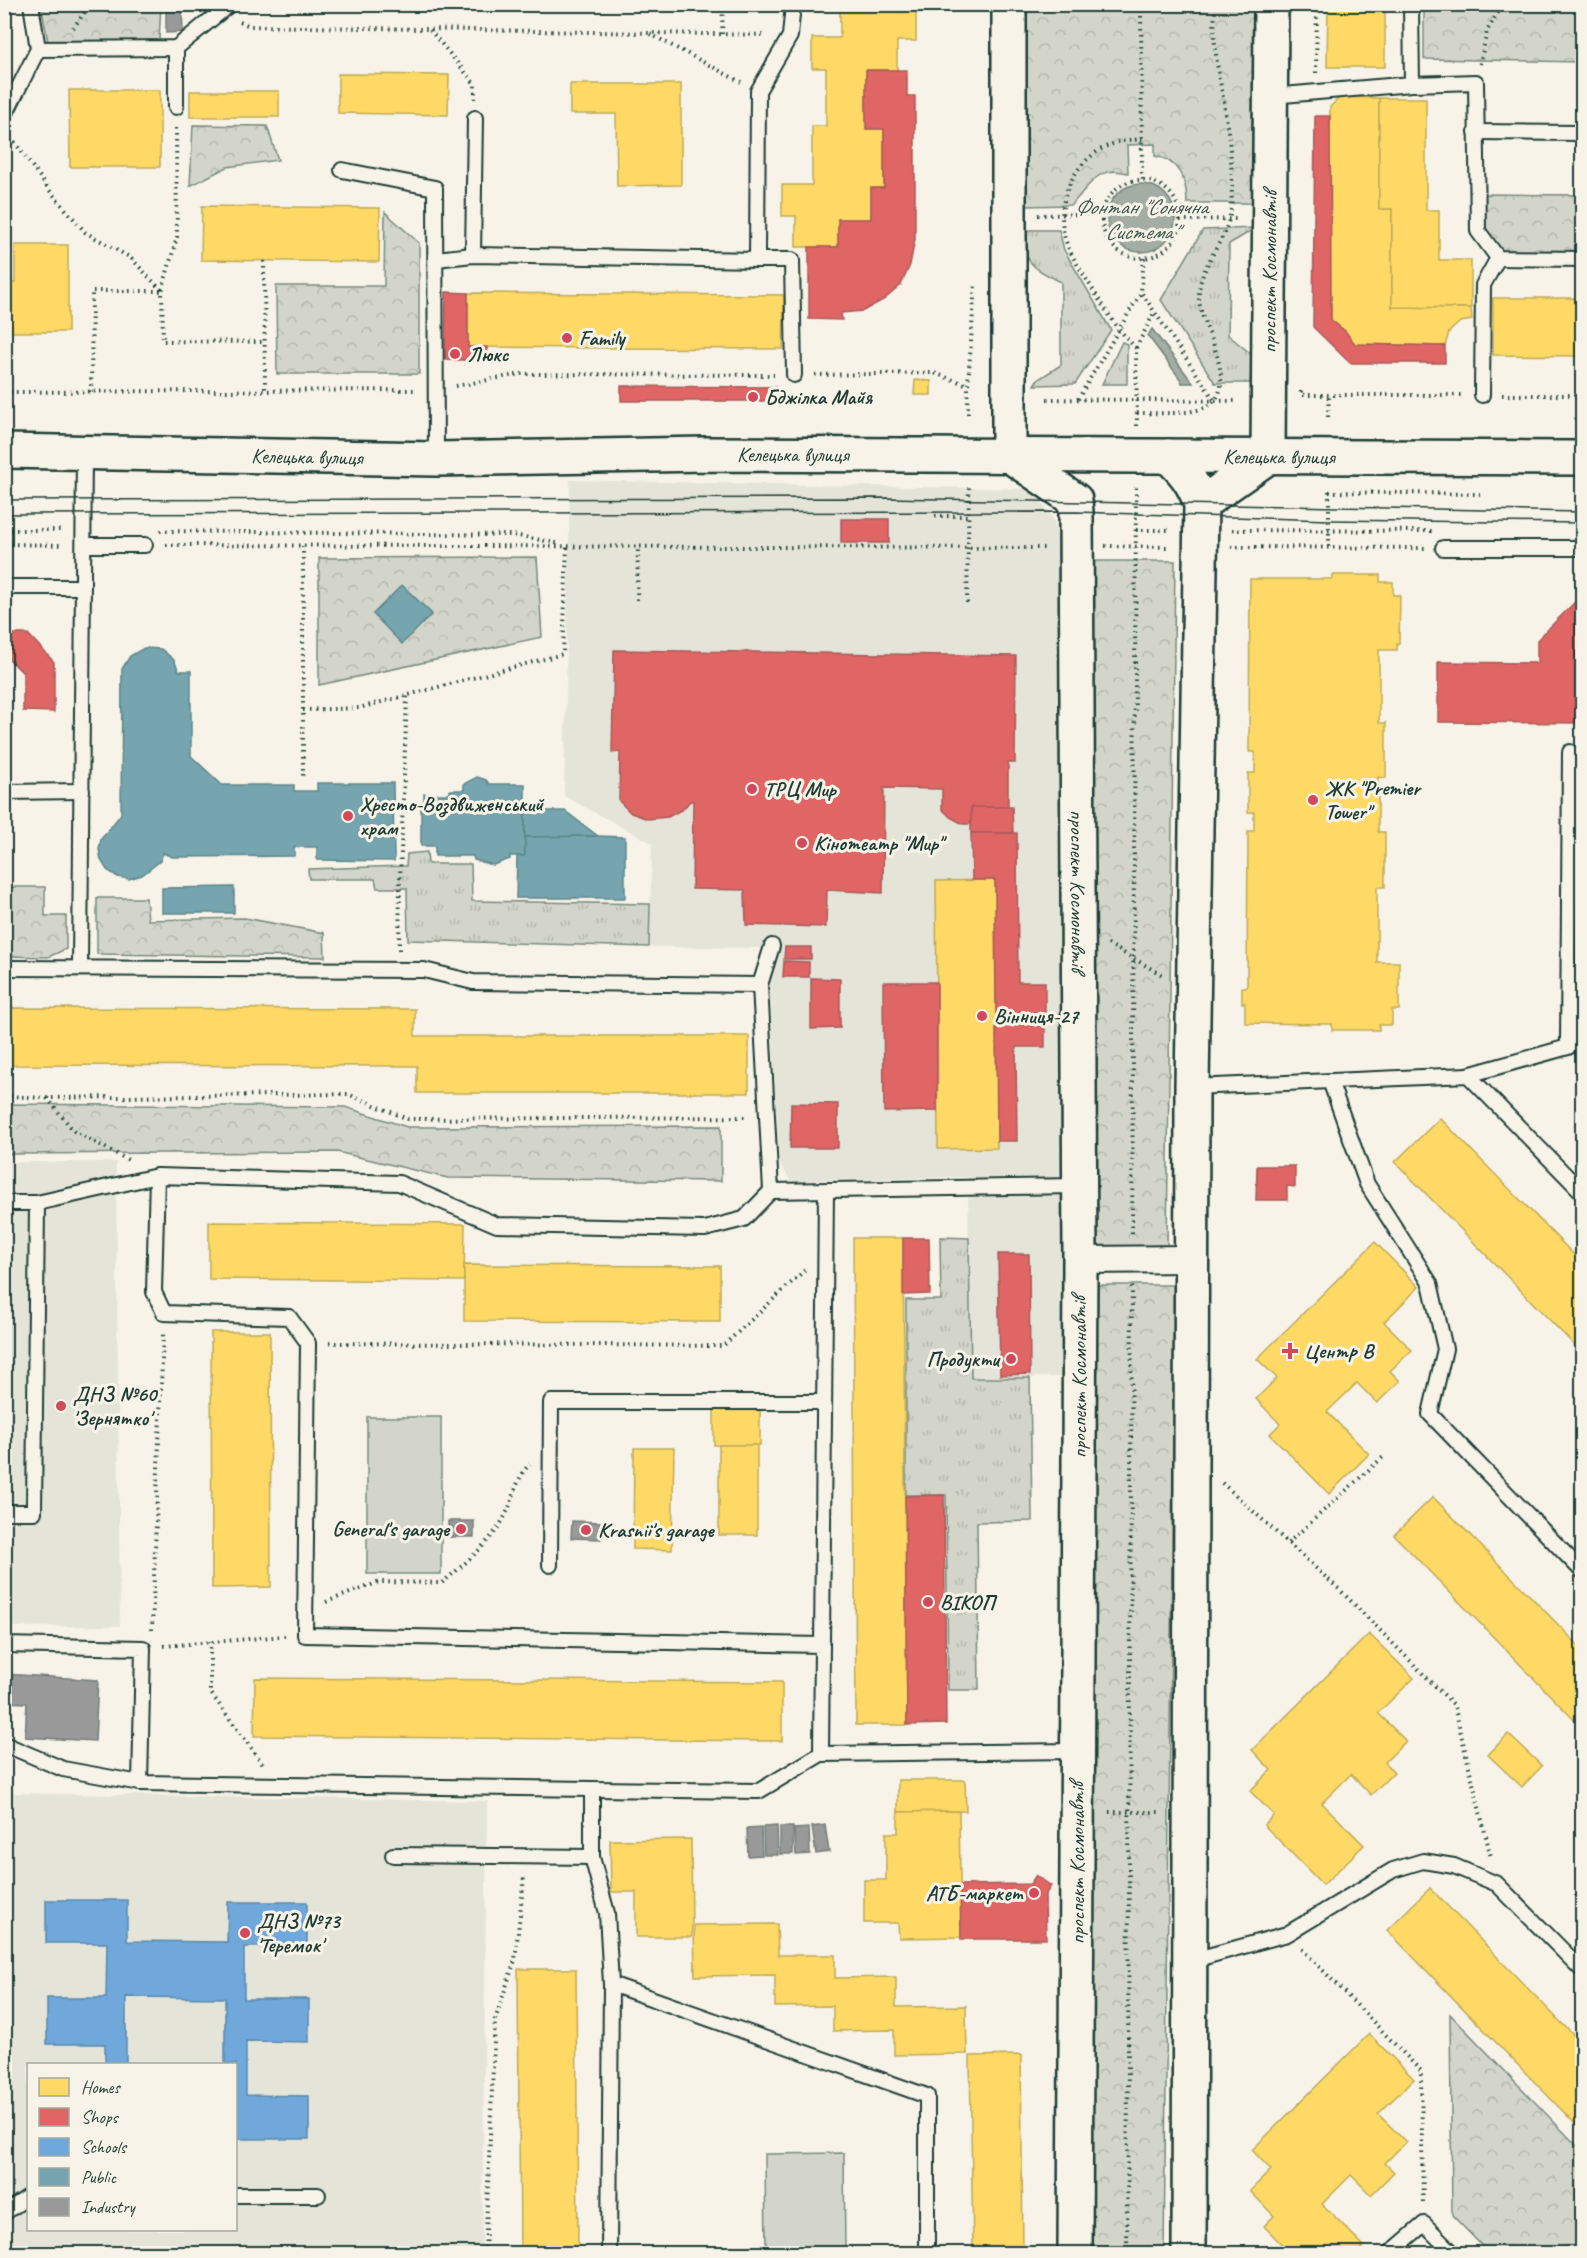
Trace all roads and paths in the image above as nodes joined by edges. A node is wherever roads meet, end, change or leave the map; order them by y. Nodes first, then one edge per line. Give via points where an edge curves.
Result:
1 (31, 4) edge
2 (230, 4) edge
3 (723, 4) edge
4 (793, 4) edge
5 (1009, 4) edge
6 (1141, 4) edge
7 (1216, 4) edge
8 (1271, 4) edge
9 (1317, 4) edge
10 (1411, 4) edge
11 (1503, 4) edge
12 (216, 14) junction
13 (429, 29) junction
14 (648, 33) junction
15 (722, 34) junction
16 (790, 36) junction
17 (176, 48) junction
18 (38, 49) junction
19 (1476, 82) junction
20 (1412, 84) junction
21 (758, 91) junction
22 (1306, 94) junction
23 (1271, 96) junction
24 (176, 107) joint
25 (4, 117) edge
26 (475, 118) joint
27 (4, 128) edge
28 (1476, 132) junction
29 (1582, 133) edge
30 (1143, 139) junction
31 (342, 170) dead end
32 (1142, 180) junction
33 (473, 255) junction
34 (1144, 258) junction
35 (1498, 258) junction
36 (436, 259) junction
37 (1582, 259) edge
38 (757, 260) junction
39 (264, 261) dead end
40 (162, 291) junction
41 (1141, 292) junction
42 (1154, 313) junction
43 (1119, 331) junction
44 (264, 342) junction
45 (1136, 348) junction
46 (794, 375) junction
47 (1301, 383) dead end
48 (435, 390) junction
49 (265, 391) junction
50 (4, 392) edge
51 (91, 392) junction
52 (1329, 395) junction
53 (1482, 395) junction
54 (1582, 395) edge
55 (1047, 399) dead end
56 (1077, 399) junction
57 (1137, 399) junction
58 (1215, 401) junction
59 (1241, 401) dead end
60 (968, 414) dead end
61 (1328, 417) dead end
62 (4, 451) edge
63 (84, 452) junction
64 (1009, 455) junction
65 (1111, 456) junction
66 (1168, 456) junction
67 (1268, 457) junction
68 (1582, 458) edge
69 (436, 459) junction
70 (1329, 483) dead end
71 (969, 484) dead end
72 (1136, 492) dead end
73 (1329, 492) junction
74 (1480, 494) dead end
75 (1075, 500) junction
76 (935, 516) dead end
77 (968, 516) junction
78 (1200, 527) junction
79 (4, 530) edge
80 (84, 530) junction
81 (1136, 530) junction
82 (1329, 530) junction
83 (156, 531) dead end
84 (1433, 531) dead end
85 (4, 544) edge
86 (84, 545) junction
87 (145, 545) joint
88 (567, 545) junction
89 (303, 546) junction
90 (1077, 546) junction
91 (1135, 546) junction
92 (638, 547) junction
93 (1329, 547) junction
94 (1443, 548) joint
95 (1582, 548) edge
96 (968, 549) junction
97 (4, 587) edge
98 (83, 587) junction
99 (637, 600) dead end
100 (967, 603) dead end
101 (407, 696) junction
102 (303, 710) junction
103 (1570, 752) dead end
104 (303, 776) dead end
105 (82, 791) junction
106 (4, 792) edge
107 (1077, 927) junction
108 (772, 946) dead end
109 (1133, 958) junction
110 (4, 968) edge
111 (80, 968) junction
112 (399, 970) junction
113 (1169, 978) dead end
114 (760, 985) junction
115 (1467, 1076) junction
116 (1330, 1081) junction
117 (1192, 1087) junction
118 (4, 1096) edge
119 (47, 1098) junction
120 (767, 1117) junction
121 (158, 1176) junction
122 (1078, 1186) junction
123 (771, 1191) junction
124 (826, 1191) junction
125 (1582, 1192) edge
126 (4, 1203) edge
127 (37, 1203) junction
128 (825, 1251) junction
129 (1132, 1259) junction
130 (1191, 1259) junction
131 (1080, 1260) junction
132 (164, 1312) junction
133 (308, 1343) junction
134 (824, 1402) junction
135 (551, 1445) junction
136 (1383, 1457) dead end
137 (1219, 1480) dead end
138 (4, 1512) edge
139 (1288, 1543) junction
140 (550, 1565) dead end
141 (1582, 1571) edge
142 (306, 1610) junction
143 (305, 1635) junction
144 (210, 1641) junction
145 (4, 1645) edge
146 (822, 1645) junction
147 (147, 1647) junction
148 (4, 1744) edge
149 (1077, 1751) junction
150 (820, 1754) junction
151 (140, 1783) junction
152 (278, 1783) junction
153 (592, 1789) junction
154 (1077, 1812) junction
155 (1129, 1812) junction
156 (1163, 1812) dead end
157 (393, 1855) dead end
158 (524, 1856) junction
159 (592, 1857) junction
160 (1497, 1884) junction
161 (1287, 1934) junction
162 (1190, 1961) junction
163 (1582, 1970) edge
164 (611, 1984) junction
165 (318, 2194) dead end
166 (237, 2195) edge
167 (27, 2198) edge
168 (4, 2213) edge
169 (1424, 2224) junction
170 (485, 2253) edge
171 (609, 2253) edge
172 (927, 2253) edge
173 (1075, 2253) edge
174 (1127, 2253) edge
175 (1189, 2253) edge
176 (1389, 2253) edge
177 (1454, 2253) edge

1 - 18 lane
2 - 12 lane
3 - 15 path
4 - 16 lane
5 - 64 street
6 - 30 path
7 - 58 path via 1213,24 1229,138 1232,207 1223,238 1205,269 1199,290 1203,319 1220,370 1222,385
8 - 23 street, проспект Космонавтів
9 - 22 path via 1316,77
10 - 20 lane
11 - 19 path via 1487,32
12 - 13 path via 250,26
12 - 17 lane
13 - 14 path
13 - 26 path via 475,84
14 - 15 path
14 - 21 path
15 - 16 path
16 - 21 lane
17 - 18 lane
17 - 24 lane
18 - 25 lane
19 - 20 lane
19 - 28 lane
20 - 22 lane
21 - 38 lane
22 - 23 lane
23 - 67 street, проспект Космонавтів
24 - 40 path via 177,237
26 - 33 lane
27 - 40 path via 85,232 131,258
28 - 29 lane
28 - 35 lane via 1478,231
30 - 32 path
30 - 43 path via 1115,143 1083,163 1064,201 1068,248
31 - 36 lane via 435,188
32 - 34 path via 1169,192 1180,220 1172,243 1160,254
32 - 34 path via 1125,184 1110,195 1102,220 1115,248 1128,256
33 - 36 lane
33 - 38 lane
34 - 41 path
35 - 37 lane
35 - 53 lane via 1483,285
36 - 48 lane
38 - 46 lane via 792,260
39 - 44 path
40 - 44 path via 163,341
40 - 51 path via 92,291
41 - 42 path
41 - 43 path
42 - 45 path
42 - 58 path
43 - 45 path
43 - 56 path
44 - 49 path
45 - 57 path
46 - 48 path via 519,374
46 - 60 path via 934,373 968,386
47 - 52 path via 1301,395
48 - 49 path
48 - 69 lane
49 - 51 path
50 - 51 path
52 - 53 path
52 - 61 path
53 - 54 path
55 - 56 path
56 - 57 path
57 - 58 path
57 - 58 path via 1137,413 1184,414
58 - 59 path
62 - 63 street, Келецька вулиця
63 - 69 street, Келецька вулиця
63 - 80 lane
64 - 65 street, Келецька вулиця
64 - 69 street, Келецька вулиця via 705,454
64 - 75 street
65 - 66 street, Келецька вулиця
65 - 75 street, проспект Космонавтів via 1086,471 1075,484
66 - 67 street, Келецька вулиця
66 - 78 street via 1194,485
67 - 68 street, Келецька вулиця
67 - 78 street
70 - 73 path
71 - 77 path
72 - 81 path
73 - 74 path
73 - 82 path
75 - 90 street, проспект Космонавтів
76 - 77 path
77 - 96 path
78 - 81 path
78 - 82 path
78 - 91 path
78 - 93 path
78 - 117 street
79 - 80 path
80 - 86 lane
81 - 91 path
82 - 84 path
82 - 93 path
83 - 88 path via 513,535
85 - 86 path
86 - 87 lane
86 - 98 lane
87 - 89 path
88 - 89 path
88 - 92 path
88 - 101 path via 563,654
89 - 102 path
90 - 91 path
90 - 96 path
90 - 107 street, проспект Космонавтів
91 - 109 path
92 - 96 path
92 - 99 path
93 - 94 path
94 - 95 lane
96 - 100 path
97 - 98 lane
98 - 105 lane
101 - 102 path via 359,708
101 - 112 path
102 - 104 path
103 - 115 lane via 1568,1047
105 - 106 lane
105 - 111 lane
107 - 109 path
107 - 122 street, проспект Космонавтів
108 - 114 lane
109 - 113 path
109 - 129 path
110 - 111 lane
111 - 112 lane
112 - 114 lane via 424,970 473,982
114 - 120 lane
115 - 116 lane
115 - 125 lane
116 - 117 lane
116 - 141 lane via 1367,1184 1430,1283 1445,1349 1430,1414
117 - 130 street
118 - 119 path
119 - 120 path via 348,1094 408,1119
119 - 121 path via 74,1131
120 - 123 lane
121 - 123 lane via 399,1183 497,1225 508,1226 705,1229 744,1219
121 - 127 lane
121 - 132 lane via 154,1292
122 - 124 lane
122 - 131 street, проспект Космонавтів
123 - 124 lane
124 - 128 lane
126 - 127 lane
127 - 138 lane via 34,1512
128 - 133 path via 723,1346
128 - 134 lane
129 - 130 street
129 - 131 street
129 - 155 path
130 - 162 street
131 - 149 street, проспект Космонавтів
132 - 133 lane via 289,1317
132 - 147 path
133 - 142 lane
134 - 135 lane via 551,1402
134 - 146 lane
135 - 140 lane
135 - 142 path via 522,1471 506,1516 478,1552 442,1583 379,1582
136 - 139 path
137 - 139 path
139 - 160 path via 1455,1705
142 - 143 lane
143 - 144 path
143 - 146 lane
144 - 147 path
144 - 152 path via 210,1692
145 - 147 lane
146 - 150 lane
147 - 151 lane
148 - 151 lane via 63,1769
149 - 150 lane
149 - 154 street, проспект Космонавтів
150 - 153 lane via 759,1791
151 - 152 lane
152 - 153 lane
153 - 159 lane
154 - 155 path
154 - 173 street, проспект Космонавтів
155 - 156 path
155 - 174 path
157 - 158 lane
158 - 159 lane
158 - 170 path via 515,1960 495,2020
159 - 164 lane via 606,1913
160 - 161 lane via 1454,1866 1423,1861 1393,1870
160 - 163 lane
161 - 162 lane
161 - 169 path via 1421,2071
162 - 175 street
164 - 171 lane
164 - 172 lane via 927,2096
165 - 166 lane
167 - 168 lane
169 - 176 lane
169 - 177 lane

